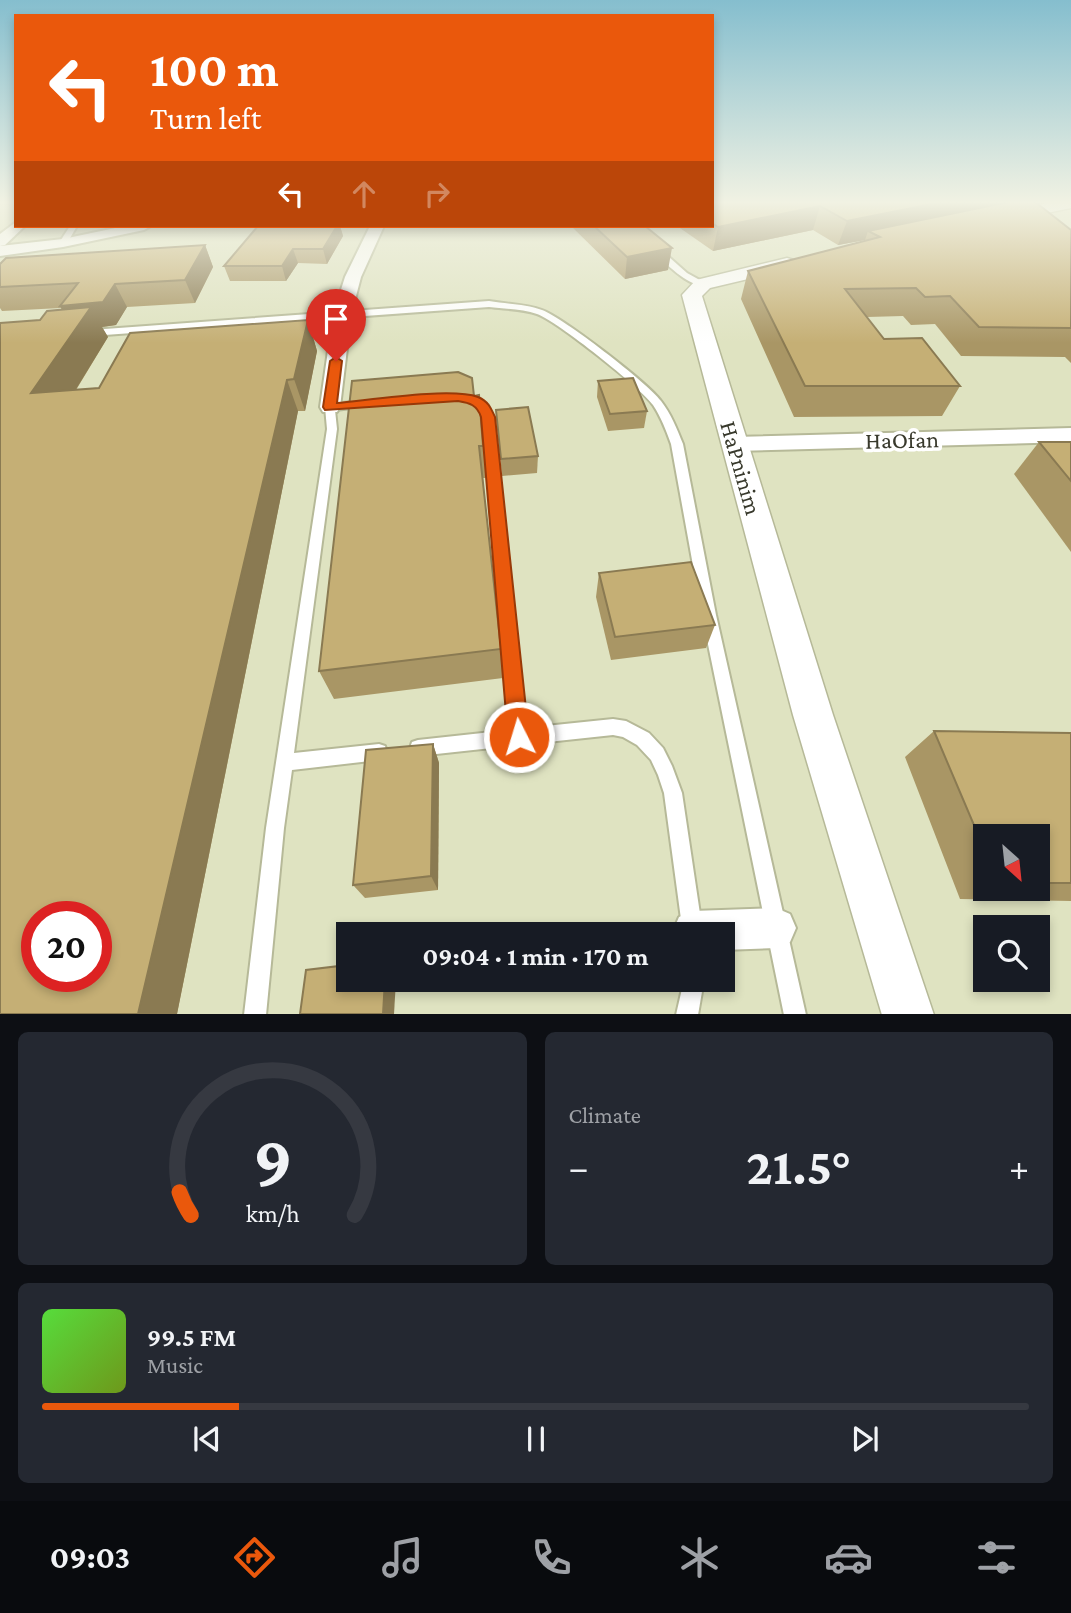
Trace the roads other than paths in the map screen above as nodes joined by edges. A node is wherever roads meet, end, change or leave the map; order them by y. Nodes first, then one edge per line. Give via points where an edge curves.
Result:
1 (21, 248) edge
2 (366, 248) edge
3 (653, 248) edge
4 (0, 251) edge
5 (807, 259) edge
6 (703, 284) junction
7 (342, 315) junction
8 (85, 334) edge
9 (458, 397) edge
10 (381, 402) edge
11 (330, 407) junction
12 (1071, 435) edge
13 (734, 444) junction
14 (519, 737) junction
15 (285, 762) junction
16 (692, 922) edge
17 (776, 928) junction
18 (735, 930) edge
19 (692, 992) edge
20 (255, 1014) edge
21 (687, 1014) edge
22 (795, 1014) edge
23 (908, 1014) edge

1 - 4 street
2 - 7 street
3 - 6 lane via 684,275
5 - 6 street
6 - 13 street, HaPninim via 692,295
7 - 8 lane
7 - 11 street
7 - 17 lane via 489,304 540,312 656,401 677,444
9 - 14 lane via 475,400 488,417
10 - 11 lane
11 - 15 lane via 332,429
12 - 13 street, HaOfan
13 - 23 street, HaPninim via 813,715
14 - 15 lane
14 - 16 lane via 613,727 643,739 657,754 673,793
15 - 20 lane
17 - 18 street
17 - 22 lane
19 - 21 lane

